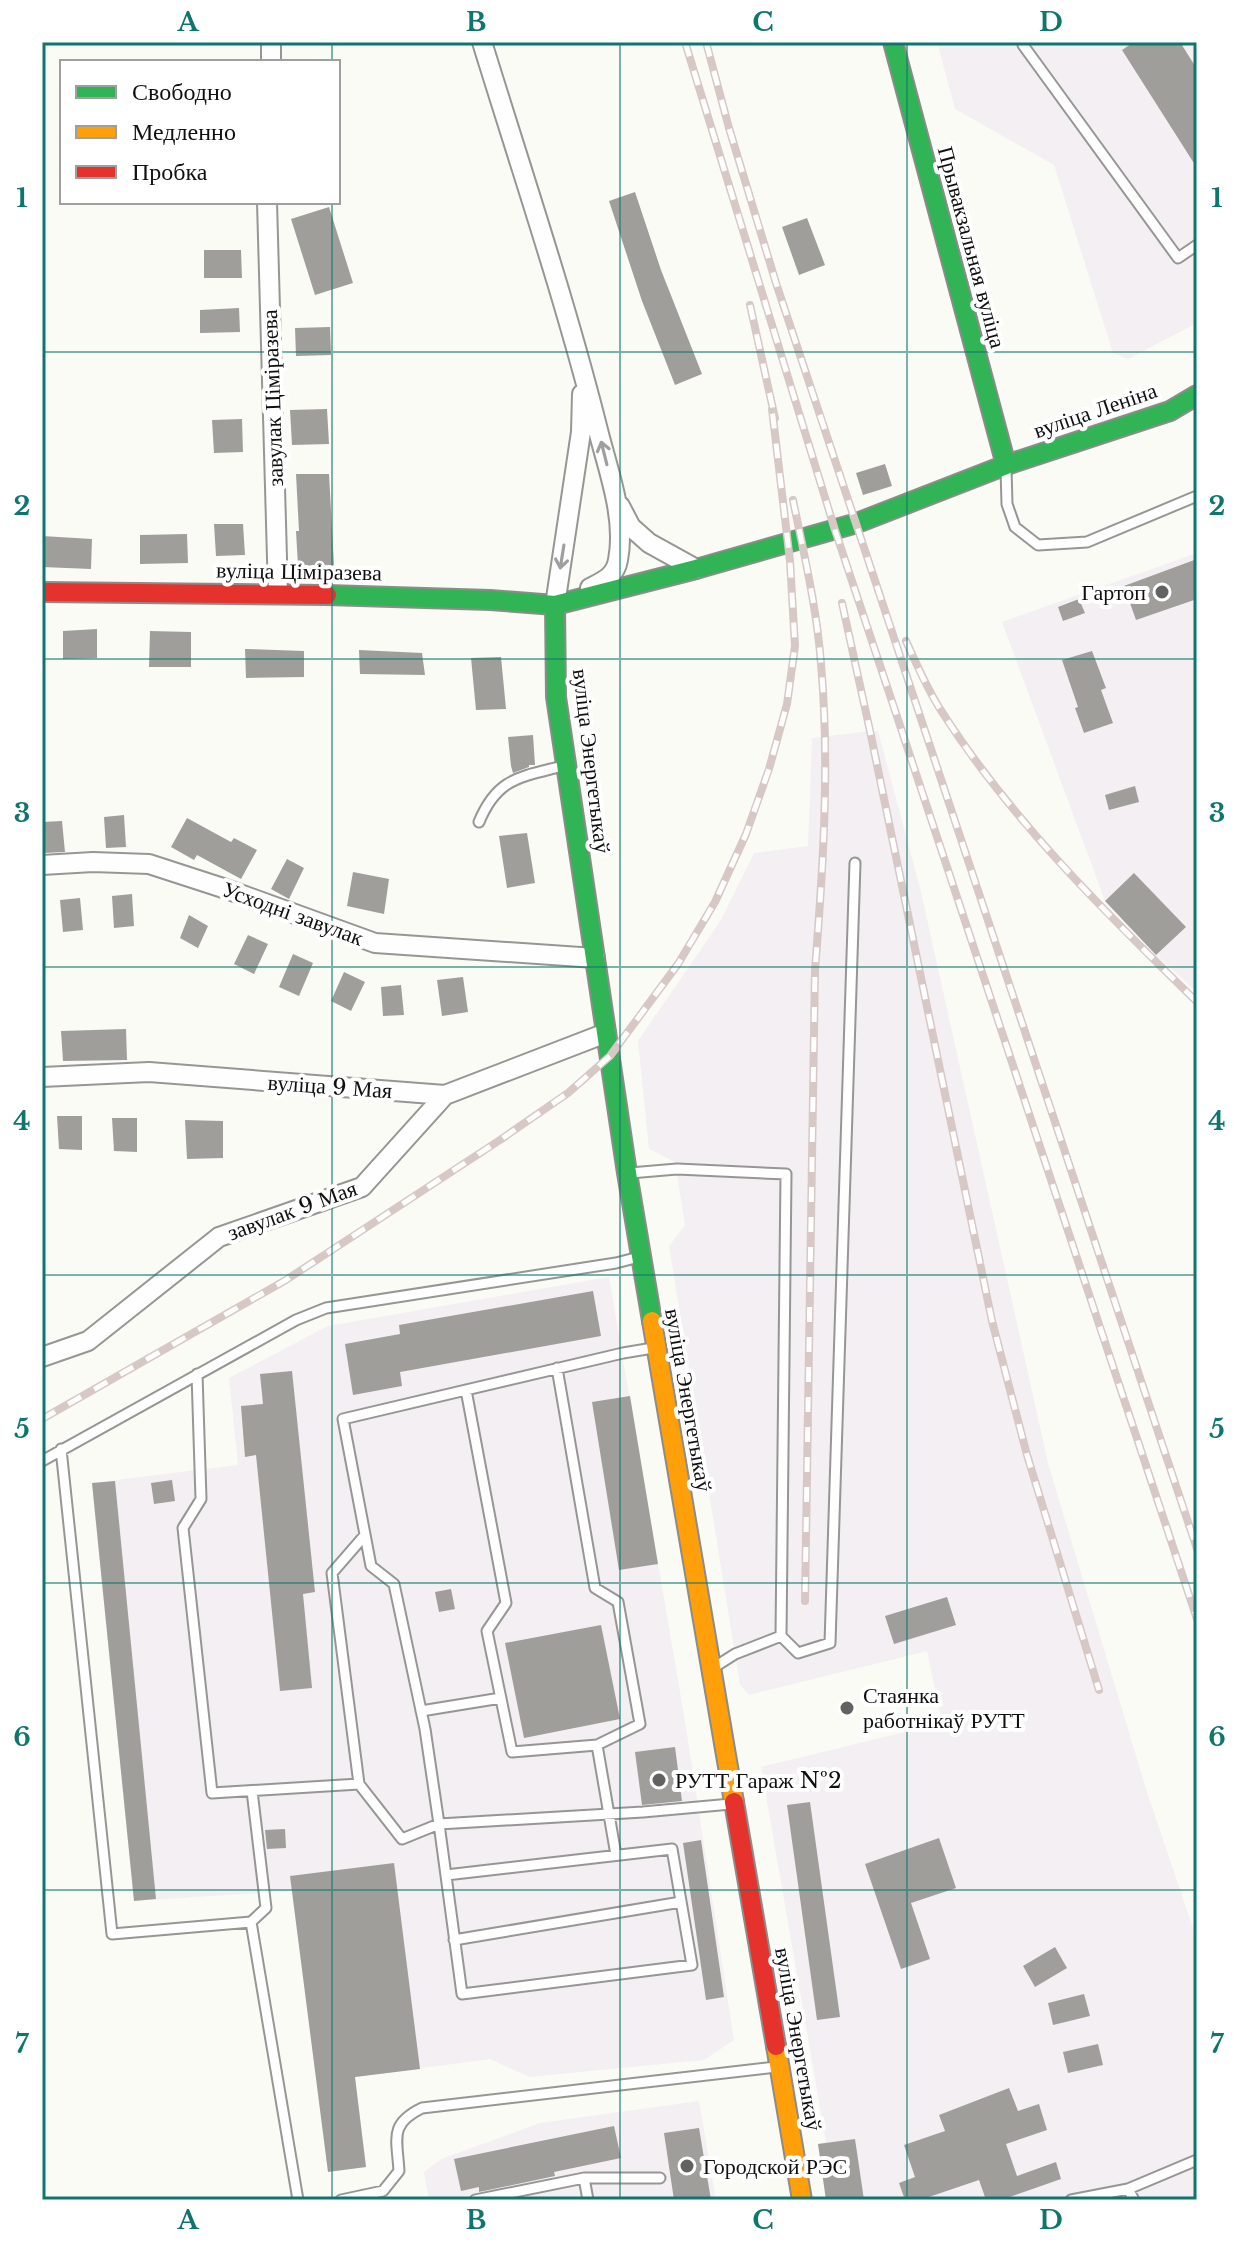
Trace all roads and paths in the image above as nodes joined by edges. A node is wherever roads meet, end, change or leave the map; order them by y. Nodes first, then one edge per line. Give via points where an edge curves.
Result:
1 (482, 42) edge
2 (893, 42) edge
3 (1023, 45) dead end
4 (267, 204) edge
5 (1197, 245) edge
6 (583, 368) junction
7 (1197, 395) edge
8 (1006, 465) junction
9 (1197, 496) edge
10 (615, 497) junction
11 (696, 569) junction
12 (42, 592) edge
13 (278, 594) junction
14 (555, 605) junction
15 (566, 765) junction
16 (479, 822) dead end
17 (855, 863) dead end
18 (42, 865) edge
19 (595, 958) junction
20 (606, 1033) junction
21 (42, 1077) edge
22 (445, 1095) junction
23 (627, 1173) junction
24 (641, 1257) junction
25 (656, 1348) junction
26 (42, 1357) edge
27 (557, 1368) junction
28 (197, 1374) junction
29 (466, 1390) junction
30 (61, 1449) junction
31 (42, 1461) edge
32 (365, 1535) junction
33 (781, 1636) junction
34 (711, 1669) junction
35 (501, 1698) junction
36 (421, 1711) junction
37 (597, 1745) junction
38 (359, 1784) junction
39 (252, 1791) junction
40 (734, 1804) junction
41 (609, 1814) junction
42 (439, 1824) junction
43 (616, 1855) junction
44 (446, 1875) junction
45 (681, 1902) junction
46 (251, 1922) junction
47 (454, 1940) junction
48 (779, 2066) junction
49 (1197, 2160) edge
50 (584, 2178) junction
51 (660, 2178) dead end
52 (1128, 2189) junction
53 (298, 2200) edge
54 (341, 2200) edge
55 (475, 2200) edge
56 (588, 2200) edge
57 (802, 2200) edge
58 (1071, 2200) edge
59 (1134, 2200) edge

1 - 6 street
2 - 8 main road, Прывакзальная вуліца
3 - 5 lane via 1178,258
4 - 13 street, завулак Ціміразева
10 -> 6 street
6 -> 14 street via 581,432
7 - 8 main road, вуліца Леніна via 1170,411
8 - 9 lane via 1007,504 1015,527 1038,545 1087,542
8 - 11 main road, вуліца Леніна via 857,523
10 - 11 street via 631,527 649,543
10 - 14 street via 620,533 618,562 610,578
11 - 14 main road, вуліца Ціміразева
12 - 13 main road, вуліца Ціміразева
13 - 14 main road, вуліца Ціміразева
14 - 15 main road, вуліца Энергетыкаў via 556,697
15 - 16 lane via 510,781 487,801
15 - 19 main road, вуліца Энергетыкаў
17 - 33 lane via 830,1643 798,1653
18 - 19 street, Усходні завулак via 149,864 375,943
19 - 20 main road, вуліца Энергетыкаў
20 - 22 street, вуліца 9 Мая
20 - 23 main road, вуліца Энергетыкаў
21 - 22 street, вуліца 9 Мая via 149,1072
22 - 26 street, завулак 9 Мая via 362,1187 219,1237 88,1341
23 - 24 main road, вуліца Энергетыкаў
23 - 33 lane via 677,1169 786,1174
24 - 25 main road, вуліца Энергетыкаў
24 - 28 lane via 326,1308
25 - 27 lane
25 - 34 main road, вуліца Энергетыкаў
27 - 29 lane
27 - 37 lane via 595,1588 618,1602 640,1724
28 - 30 lane
28 - 39 lane via 201,1499 183,1528 212,1793
29 - 32 lane via 343,1419
29 - 35 lane via 506,1603 487,1631
30 - 31 lane
30 - 46 lane via 112,1934
32 - 36 lane via 371,1566 394,1584
32 - 38 lane via 332,1573
33 - 34 lane
34 - 40 main road, вуліца Энергетыкаў
35 - 36 lane
35 - 37 lane via 512,1752
36 - 42 lane
37 - 41 lane
38 - 39 lane
38 - 42 lane via 402,1839
39 - 46 lane via 266,1908
40 - 41 lane
40 - 48 main road, вуліца Энергетыкаў
41 - 42 lane
41 - 43 lane
42 - 44 lane
43 - 44 lane
43 - 45 lane via 672,1849
44 - 47 lane
45 - 47 lane
45 - 47 lane via 692,1965 462,1994
46 - 53 lane
48 - 54 lane via 422,2108 406,2116 397,2131 399,2171 383,2191
48 - 57 main road, вуліца Энергетыкаў
49 - 52 lane
50 - 51 lane
50 - 55 lane
50 - 56 lane
52 - 58 lane
52 - 59 lane

